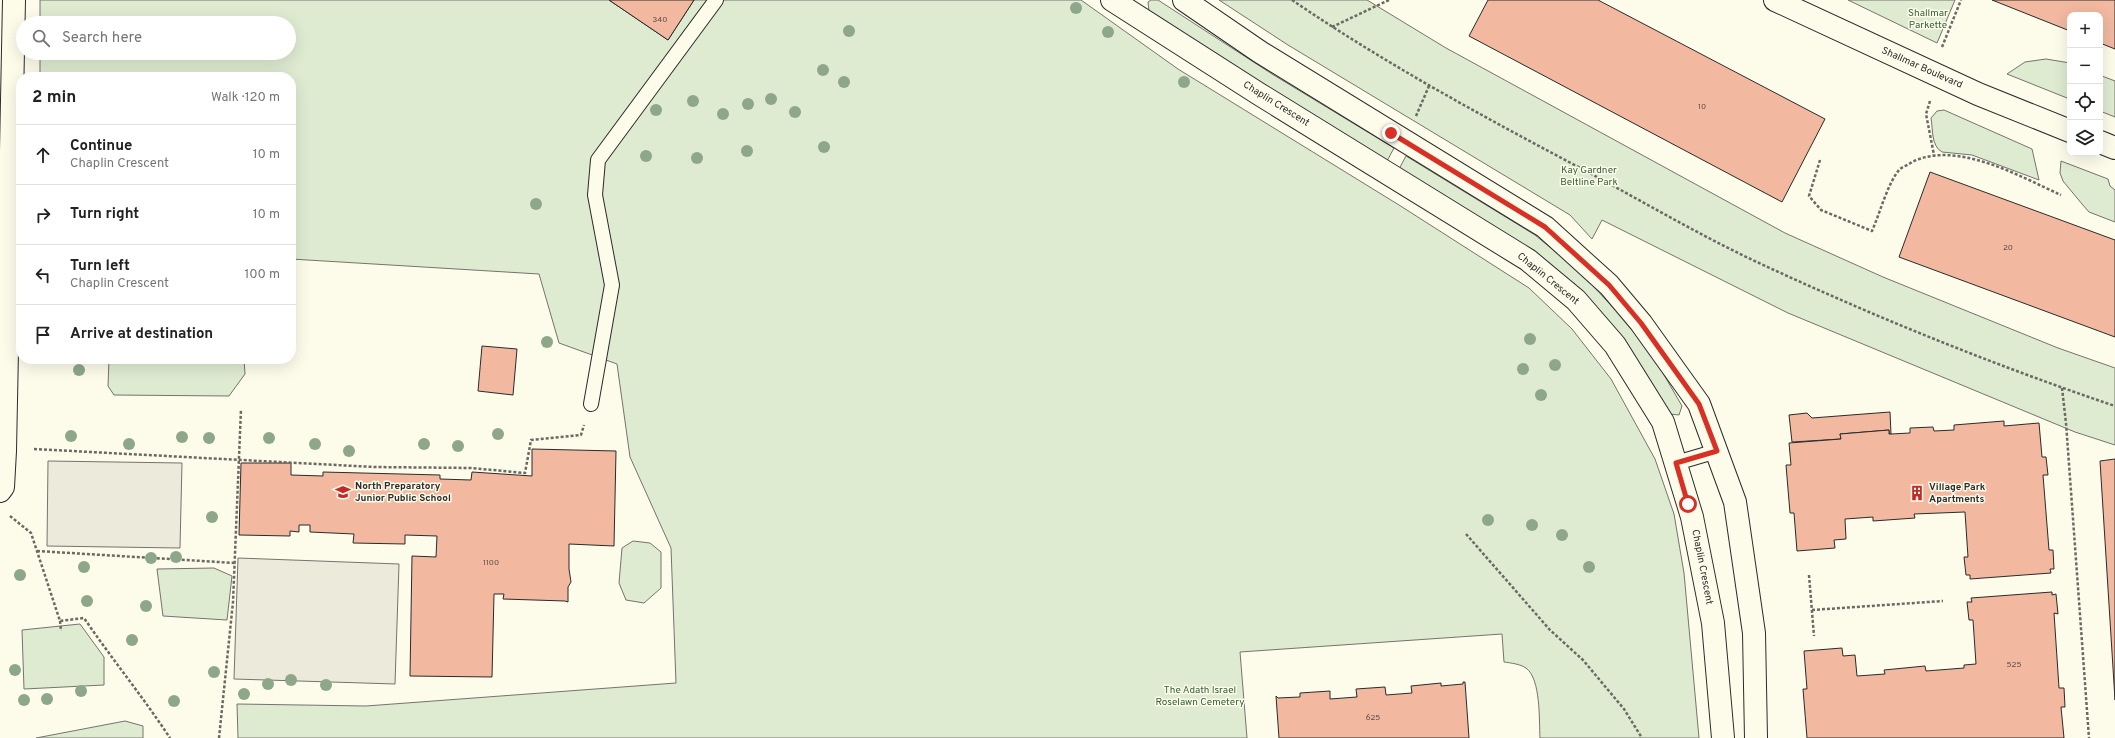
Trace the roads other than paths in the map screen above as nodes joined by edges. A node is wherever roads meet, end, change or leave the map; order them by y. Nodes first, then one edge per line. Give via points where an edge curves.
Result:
1 (14, 0) edge
2 (716, 0) edge
3 (1184, 0) edge
4 (1776, 0) edge
5 (1119, 2) edge
6 (2067, 130) edge
7 (2103, 143) edge
8 (2115, 148) edge
9 (591, 404) road end
10 (1717, 451) junction
11 (1676, 463) junction
12 (0, 491) edge
13 (1723, 738) edge
14 (1756, 738) edge

1 - 12 street via 5,452 3,487
2 - 9 lane via 598,160 595,195 612,285
3 - 10 street via 1260,52 1545,227 1609,285 1641,323 1699,404
4 - 6 street, Shallmar Boulevard via 1978,94
5 - 11 street, Chaplin Crescent via 1528,260 1576,300 1614,345 1663,422
7 - 8 street
10 - 11 lane
10 - 14 street via 1735,502 1754,633
11 - 13 street, Chaplin Crescent via 1692,517 1713,623

